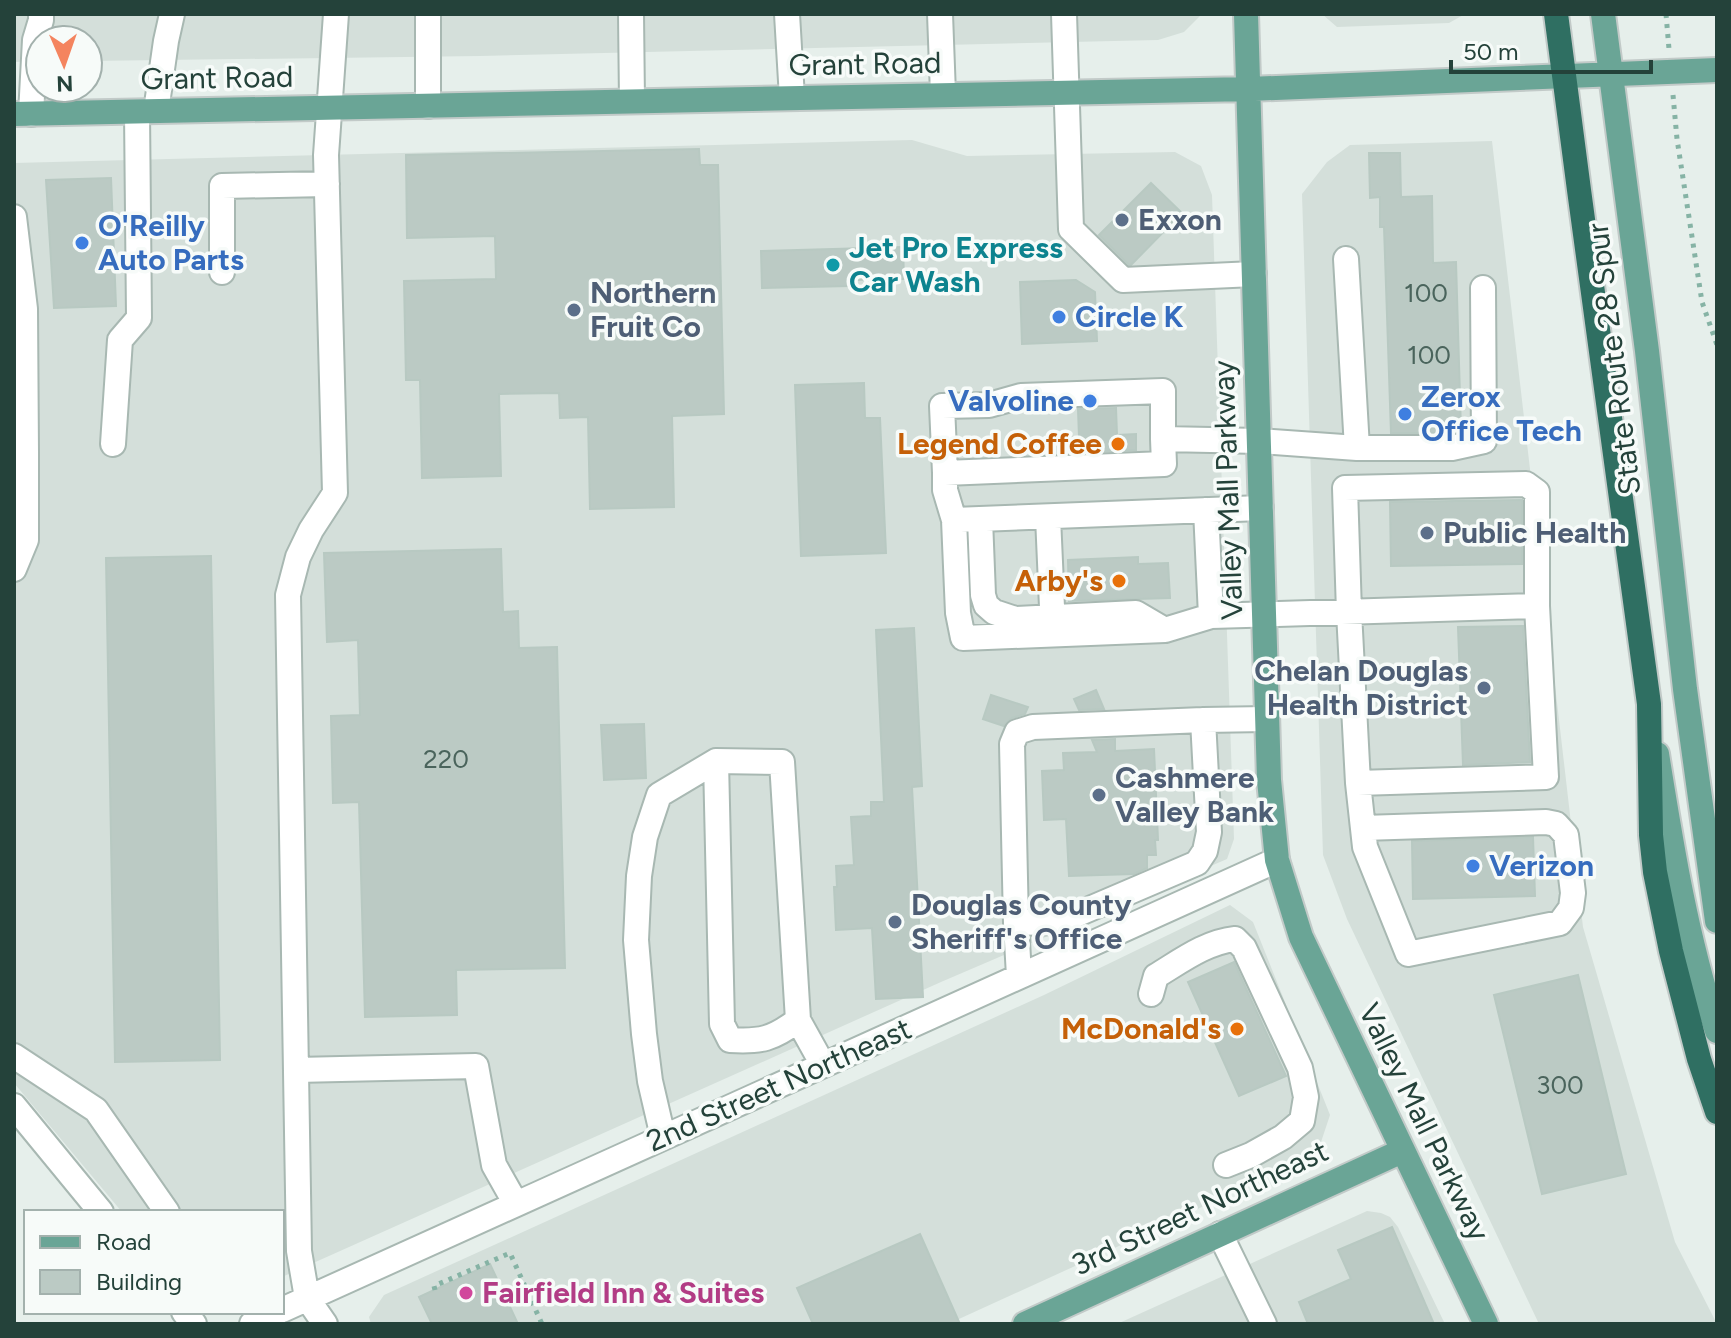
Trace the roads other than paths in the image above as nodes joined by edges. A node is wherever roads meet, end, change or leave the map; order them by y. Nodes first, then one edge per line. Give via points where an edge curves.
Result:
1 (41, 14) edge
2 (172, 14) edge
3 (336, 14) edge
4 (428, 14) edge
5 (631, 14) edge
6 (787, 14) edge
7 (940, 14) edge
8 (1064, 14) edge
9 (1246, 14) edge
10 (1556, 14) edge
11 (1603, 14) edge
12 (1717, 70) edge
13 (1611, 74) junction
14 (1564, 77) junction
15 (1249, 89) junction
16 (1066, 92) junction
17 (943, 94) junction
18 (792, 98) junction
19 (632, 101) junction
20 (428, 106) junction
21 (328, 107) junction
22 (147, 111) junction
23 (22, 114) edge
24 (327, 184) junction
25 (14, 217) edge
26 (1346, 259) dead end
27 (222, 272) dead end
28 (1254, 274) junction
29 (1483, 288) dead end
30 (1163, 439) junction
31 (1259, 441) junction
32 (113, 444) dead end
33 (1357, 448) junction
34 (945, 473) junction
35 (1261, 508) junction
36 (1206, 510) junction
37 (1048, 517) junction
38 (980, 519) junction
39 (954, 520) junction
40 (14, 569) edge
41 (1537, 606) junction
42 (1349, 612) junction
43 (1264, 614) junction
44 (1211, 616) junction
45 (1053, 626) junction
46 (1649, 704) junction
47 (1267, 719) junction
48 (1203, 720) junction
49 (716, 761) junction
50 (1358, 783) junction
51 (1363, 828) junction
52 (1277, 860) junction
53 (1717, 921) edge
54 (1016, 923) junction
55 (1019, 976) junction
56 (1151, 994) dead end
57 (798, 1020) junction
58 (1717, 1031) edge
59 (14, 1056) edge
60 (823, 1065) junction
61 (296, 1070) junction
62 (14, 1106) edge
63 (1717, 1112) edge
64 (663, 1137) junction
65 (1402, 1151) junction
66 (1226, 1165) dead end
67 (516, 1204) junction
68 (99, 1210) edge
69 (166, 1210) edge
70 (1220, 1234) junction
71 (307, 1298) junction
72 (284, 1309) edge
73 (274, 1314) edge
74 (252, 1324) edge
75 (325, 1324) edge
76 (1025, 1324) edge
77 (1264, 1324) edge
78 (1486, 1324) edge

1 - 23 street
2 - 22 street
3 - 21 street
4 - 20 street
5 - 19 street
6 - 18 street
7 - 17 street
8 - 16 street
9 - 15 main road, Valley Mall Parkway
10 - 14 highway
11 - 13 main road, State Route 28 Spur
12 - 13 main road, Grant Road
13 - 14 main road, Grant Road
13 - 53 main road, State Route 28 Spur
14 - 15 main road, Grant Road
14 - 46 highway
15 - 16 main road, Grant Road
15 - 28 main road, Valley Mall Parkway
16 - 17 main road, Grant Road
16 - 28 street via 1071,229 1123,280
17 - 18 main road, Grant Road
18 - 19 main road, Grant Road
19 - 20 main road, Grant Road
20 - 21 main road, Grant Road
21 - 22 main road, Grant Road
21 - 24 street
22 - 23 main road, Grant Road
22 - 32 street via 139,318 120,340
24 - 27 street via 222,186
24 - 61 street via 335,493 298,557 288,595
25 - 40 street via 25,309 26,439 26,540
26 - 33 street
28 - 31 main road, Valley Mall Parkway
29 - 33 street via 1484,441 1452,448
30 - 31 street
30 - 34 street via 1164,464
30 - 34 street via 1163,391 1021,396 989,405 942,406
31 - 33 street
31 - 35 main road, Valley Mall Parkway
34 - 39 street
35 - 36 street
35 - 43 main road, Valley Mall Parkway
36 - 37 street
36 - 44 street
37 - 38 street
37 - 45 street
38 - 39 street
38 - 45 street via 986,605 1015,619
39 - 45 street via 963,638
41 - 42 street
41 - 42 street via 1537,492 1526,484 1345,488
41 - 50 street via 1546,777
42 - 43 street
42 - 50 street
43 - 44 street
43 - 47 main road, Valley Mall Parkway
44 - 45 street via 1165,630
46 - 58 main road via 1684,909
46 - 63 highway via 1651,835 1660,900
47 - 48 street
47 - 52 main road, Valley Mall Parkway
48 - 54 street via 1209,832 1197,863 1066,919
48 - 54 street via 1017,732 1012,744
49 - 57 street via 782,762
49 - 57 street via 722,1024 730,1040 751,1041 778,1035
49 - 64 street via 659,795 639,876 636,940 644,1034
50 - 51 street
51 - 51 street via 1365,847 1408,954 1560,923 1571,908 1566,835 1556,824
52 - 55 street, 2nd Street Northeast
52 - 65 main road, Valley Mall Parkway via 1301,937
54 - 55 street
55 - 60 street, 2nd Street Northeast
56 - 66 street via 1156,976 1221,941 1235,939 1300,1068 1306,1097 1302,1121 1283,1137
57 - 60 street
59 - 69 street via 96,1110
60 - 64 street, 2nd Street Northeast
61 - 67 street via 476,1066 494,1165
61 - 71 street via 299,1251
62 - 68 street
64 - 67 street, 2nd Street Northeast
65 - 70 main road, 3rd Street Northeast
65 - 78 main road, Valley Mall Parkway
67 - 71 street, 2nd Street Northeast
70 - 76 main road, 3rd Street Northeast
70 - 77 street
71 - 72 street, 2nd Street Northeast
71 - 75 street
73 - 74 street, 2nd Street Northeast

